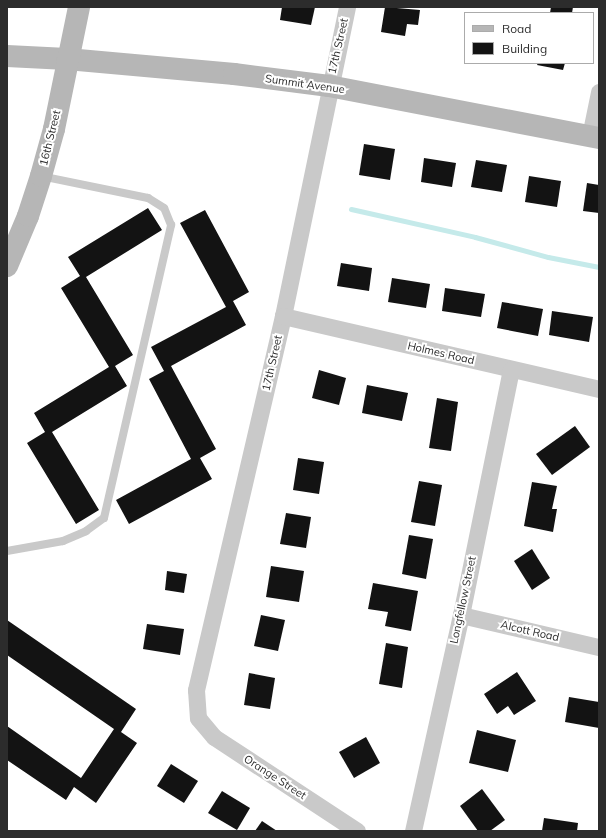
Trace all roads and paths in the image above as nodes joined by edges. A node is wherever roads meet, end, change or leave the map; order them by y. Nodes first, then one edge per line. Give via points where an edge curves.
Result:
1 (79, 7) edge
2 (347, 7) edge
3 (7, 56) edge
4 (67, 59) junction
5 (329, 86) junction
6 (599, 92) edge
7 (595, 137) edge
8 (41, 176) junction
9 (7, 266) edge
10 (283, 316) junction
11 (511, 369) junction
12 (599, 389) edge
13 (7, 551) edge
14 (461, 615) junction
15 (599, 647) edge
16 (198, 718) joint
17 (357, 831) edge
18 (413, 831) edge

1 - 4 main road, 16th Street
2 - 5 street, 17th Street
3 - 4 main road, Summit Avenue
4 - 5 main road, Summit Avenue via 234,74
4 - 8 main road, 16th Street via 54,129
5 - 7 main road, Summit Avenue
5 - 10 street, 17th Street
6 - 7 street
8 - 9 main road, 16th Street
8 - 13 lane via 148,198 164,208 171,225 104,518 86,531 63,541
10 - 11 street, Holmes Road
10 - 16 street, 17th Street via 196,690
11 - 12 street, Holmes Road
11 - 14 street, Longfellow Street
14 - 15 street, Alcott Road
14 - 18 street, Longfellow Street
16 - 17 street, Orange Street via 214,737

